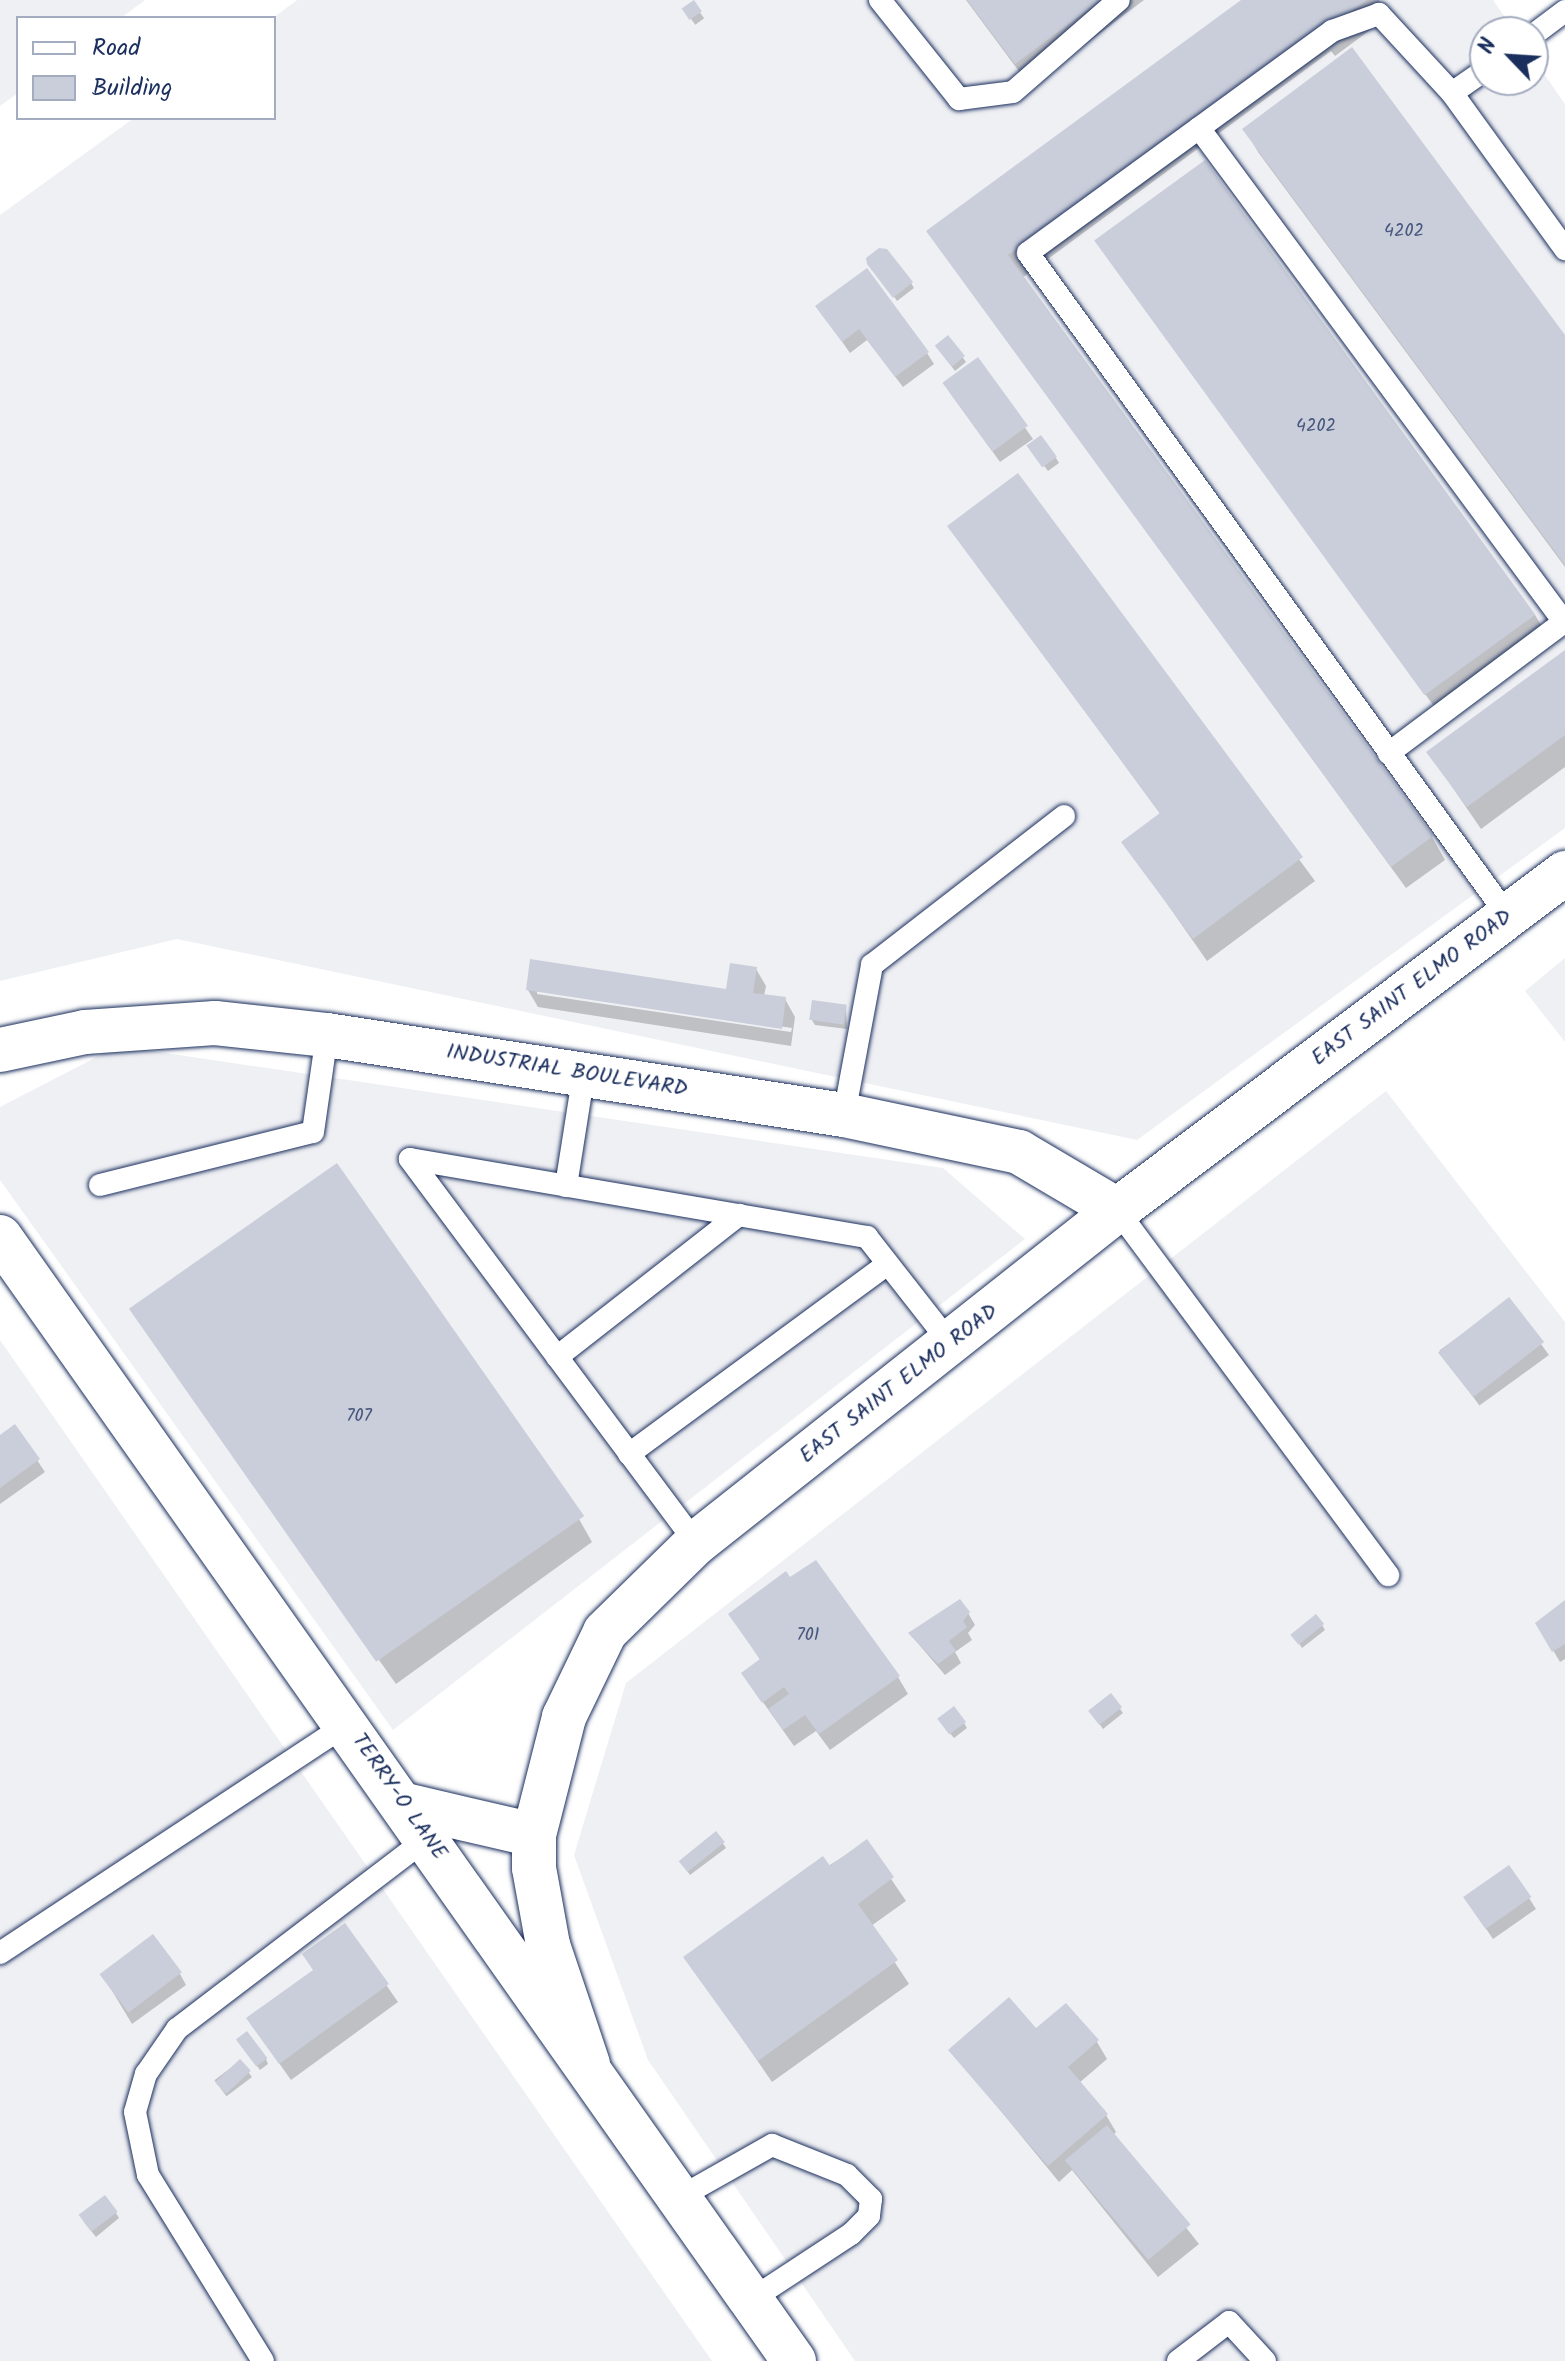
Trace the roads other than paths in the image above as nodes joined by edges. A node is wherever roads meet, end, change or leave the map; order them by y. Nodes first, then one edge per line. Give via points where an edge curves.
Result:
1 (880, 0) edge
2 (1119, 0) edge
3 (1469, 81) edge
4 (1452, 93) junction
5 (1199, 128) junction
6 (1565, 249) edge
7 (1389, 753) junction
8 (1064, 816) dead end
9 (1565, 873) edge
10 (1507, 915) junction
11 (327, 1035) junction
12 (0, 1050) edge
13 (584, 1072) junction
14 (844, 1115) junction
15 (100, 1185) dead end
16 (566, 1186) junction
17 (1117, 1210) junction
18 (739, 1215) junction
19 (0, 1237) edge
20 (888, 1264) junction
21 (951, 1344) junction
22 (557, 1357) junction
23 (629, 1454) junction
24 (696, 1543) junction
25 (1388, 1575) dead end
26 (347, 1724) junction
27 (417, 1821) junction
28 (534, 1835) junction
29 (0, 1953) edge
30 (588, 2064) junction
31 (680, 2197) junction
32 (752, 2299) junction
33 (263, 2361) edge
34 (794, 2361) edge
35 (1178, 2361) edge
36 (1265, 2361) edge

1 - 2 lane via 959,99 1013,92
3 - 4 lane
4 - 5 lane via 1379,14 1332,31
4 - 6 lane
5 - 7 lane via 1028,253
5 - 7 lane via 1564,622
7 - 10 lane
8 - 14 lane via 872,965
9 - 10 street, EAST SAINT ELMO ROAD
10 - 17 street, EAST SAINT ELMO ROAD
11 - 12 street, INDUSTRIAL BOULEVARD via 215,1023 85,1032
11 - 13 street, INDUSTRIAL BOULEVARD
11 - 15 lane via 313,1132
13 - 14 street, INDUSTRIAL BOULEVARD
13 - 16 lane
14 - 17 street, INDUSTRIAL BOULEVARD via 1019,1152
16 - 18 lane
16 - 22 lane via 410,1159
17 - 21 street, EAST SAINT ELMO ROAD
17 - 25 lane
18 - 20 lane via 867,1237
18 - 22 lane
19 - 26 street, TERRY-O LANE
20 - 21 lane
20 - 23 lane
21 - 24 street, EAST SAINT ELMO ROAD
22 - 23 lane
23 - 24 lane
24 - 28 street, EAST SAINT ELMO ROAD via 605,1632 564,1717
26 - 27 street, TERRY-O LANE
26 - 29 lane
27 - 28 street
27 - 30 street, TERRY-O LANE
27 - 33 lane via 177,2029 146,2074 135,2112 148,2175
28 - 30 street, EAST SAINT ELMO ROAD via 534,1868 548,1945
30 - 31 street, TERRY-O LANE
31 - 32 street, TERRY-O LANE
31 - 32 lane via 772,2145 847,2175 871,2199 869,2216 851,2234
32 - 34 street, TERRY-O LANE
35 - 36 lane via 1229,2322

